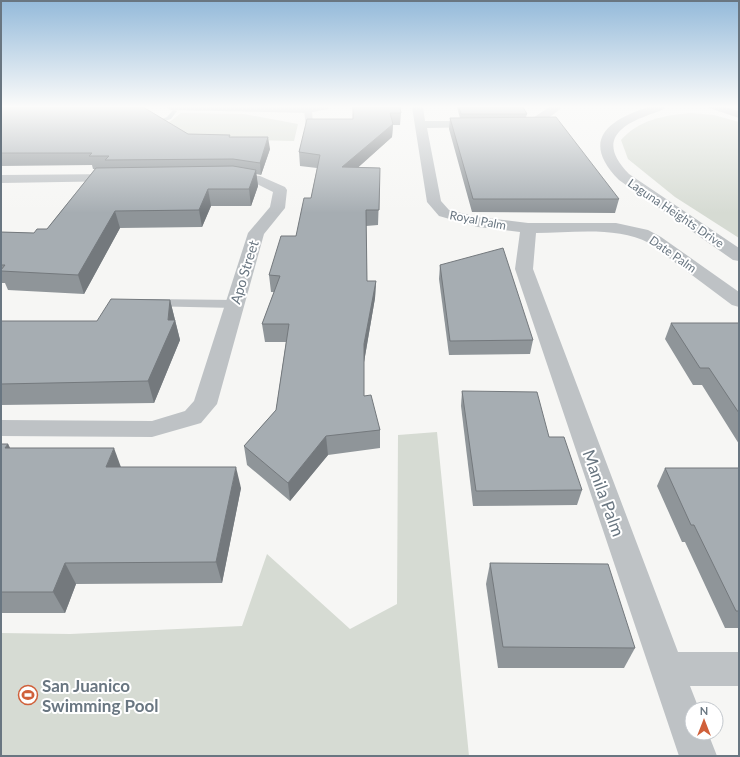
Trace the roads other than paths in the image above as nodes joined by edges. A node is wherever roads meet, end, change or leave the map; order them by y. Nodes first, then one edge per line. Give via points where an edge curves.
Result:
1 (423, 142) edge
2 (606, 142) edge
3 (211, 177) edge
4 (133, 178) edge
5 (1, 179) edge
6 (528, 228) junction
7 (739, 256) edge
8 (739, 301) edge
9 (131, 303) edge
10 (235, 304) junction
11 (1, 428) edge
12 (667, 669) junction
13 (739, 669) edge
14 (698, 756) edge

1 - 6 street, Royal Palm via 434,202 444,213 478,222
2 - 7 street, Laguna Heights Drive via 610,160 624,177
3 - 10 street, Apo Street via 260,180 280,190 277,208 256,233
4 - 5 street
6 - 8 street, Date Palm via 616,228 642,233
6 - 12 street, Manila Palm via 524,269
9 - 10 lane
10 - 11 street, Apo Street via 205,404 194,417 152,429
12 - 13 street
12 - 14 street, Manila Palm

